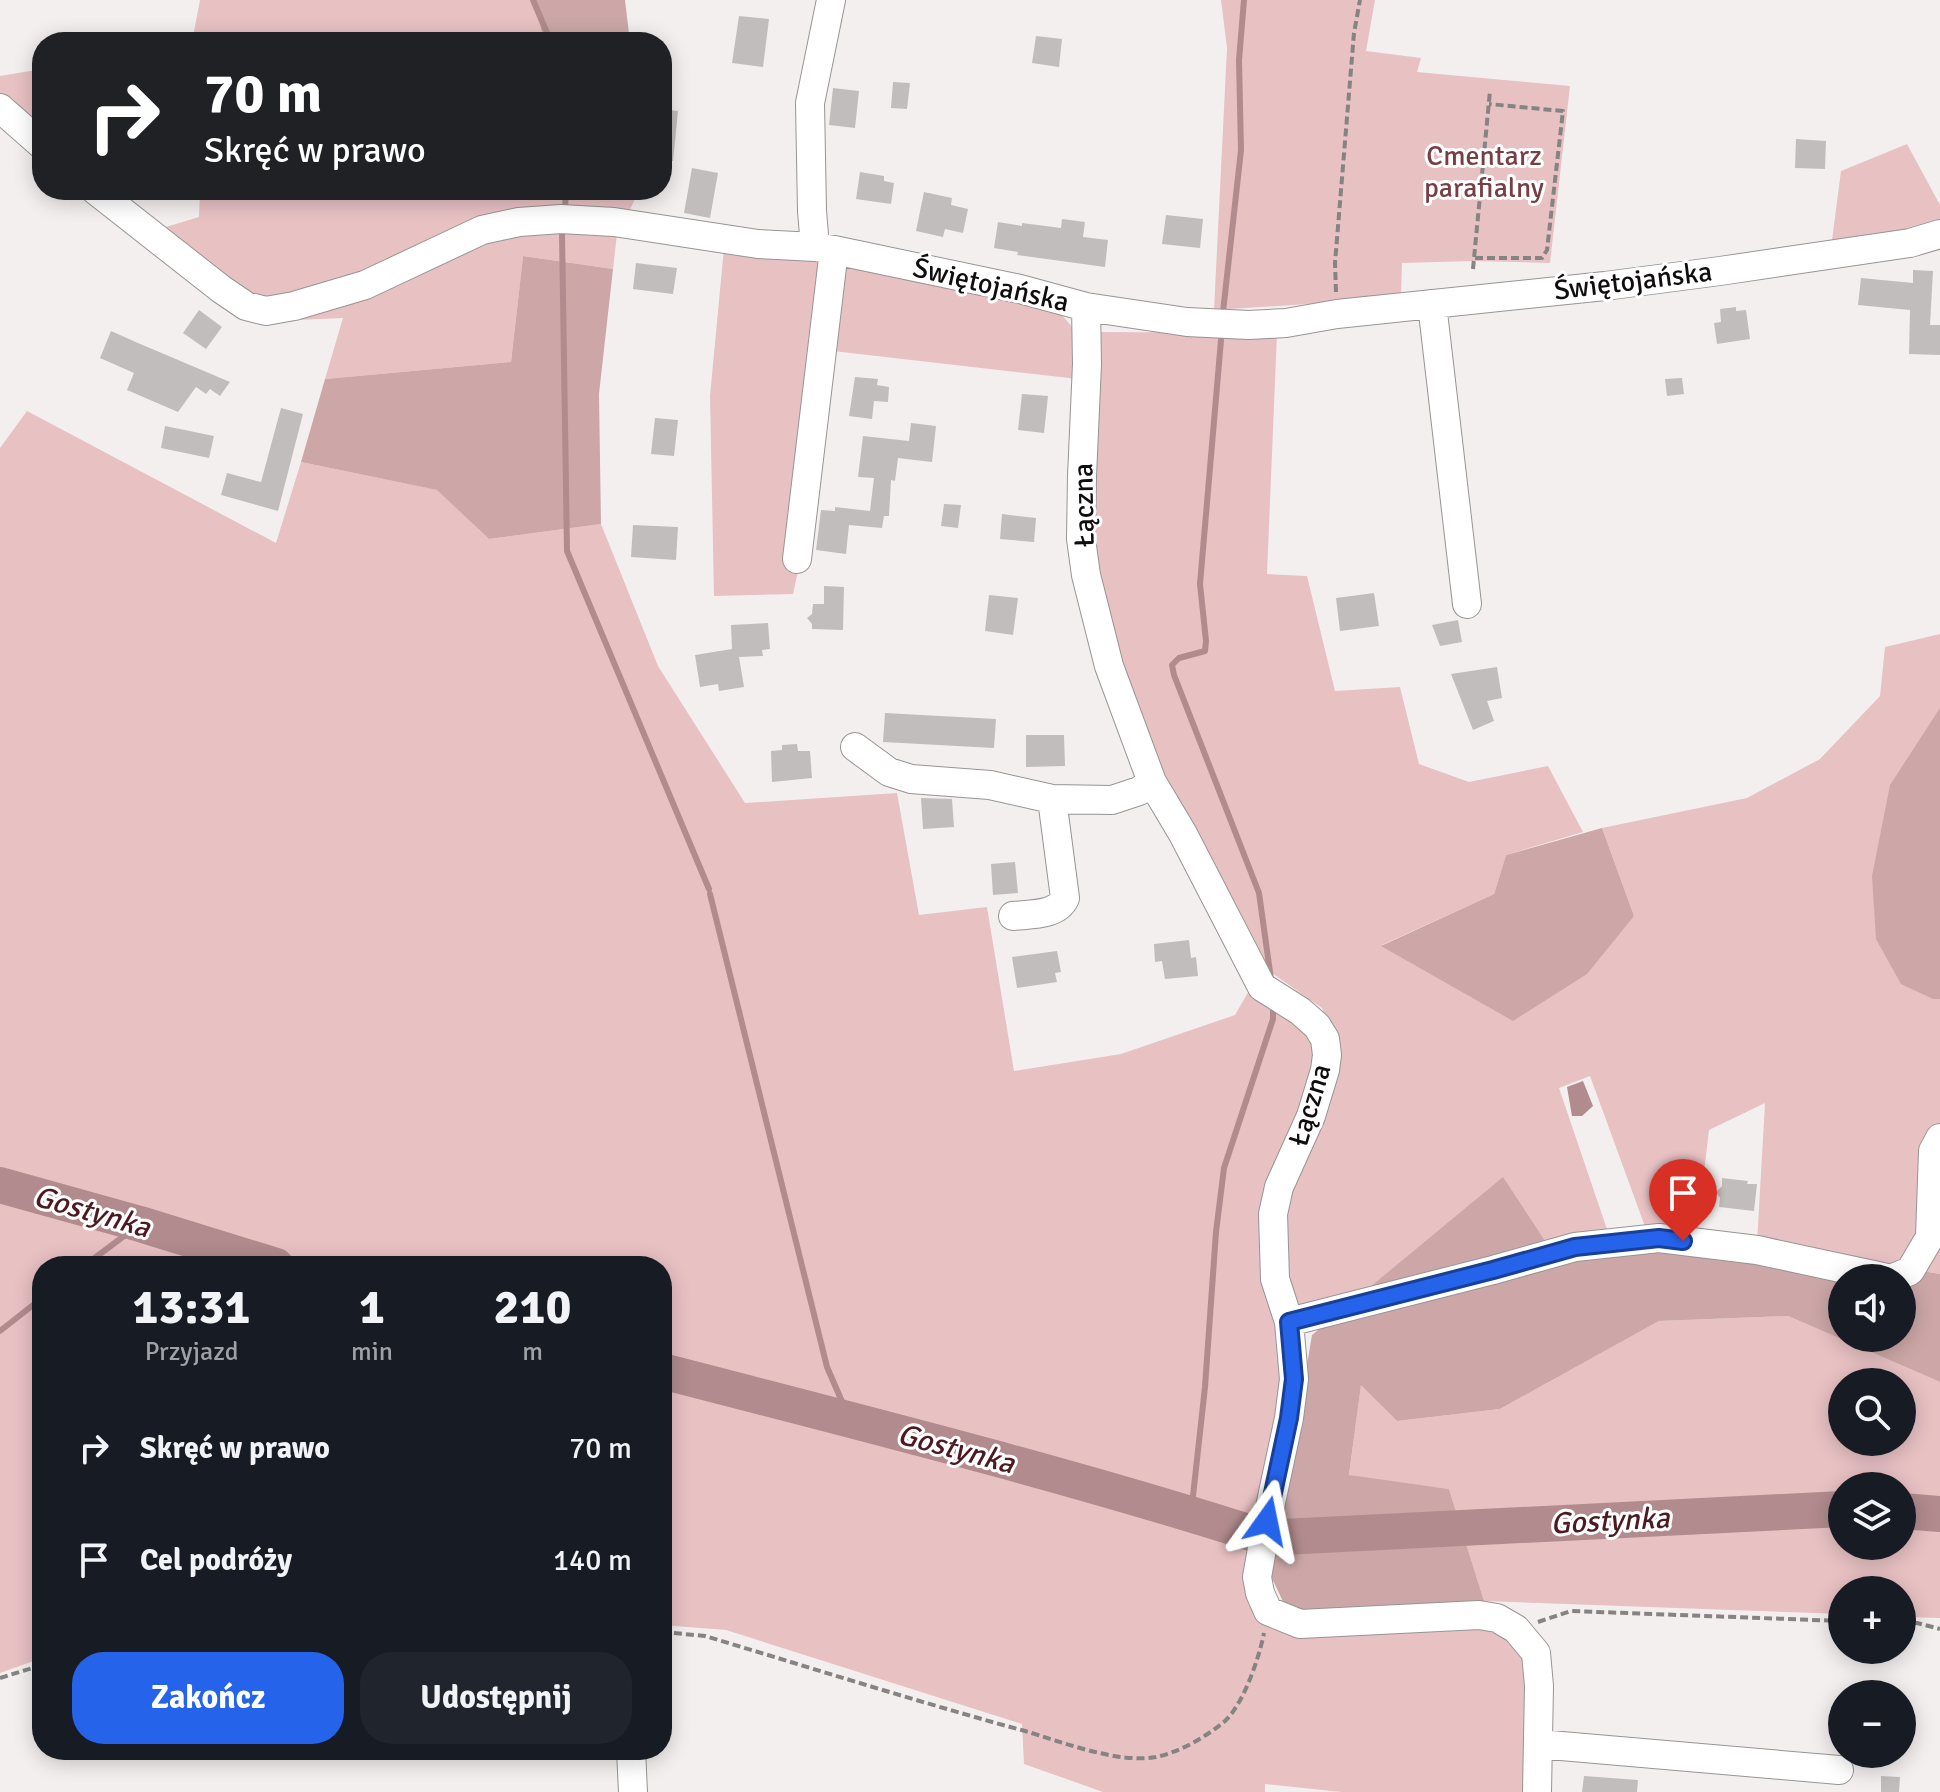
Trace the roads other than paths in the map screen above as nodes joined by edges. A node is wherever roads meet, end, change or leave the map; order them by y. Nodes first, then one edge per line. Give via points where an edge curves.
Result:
1 (831, 0) edge
2 (0, 108) edge
3 (32, 136) edge
4 (107, 200) edge
5 (1940, 234) edge
6 (824, 248) junction
7 (1432, 304) junction
8 (1086, 307) junction
9 (797, 559) dead end
10 (1467, 604) dead end
11 (855, 747) dead end
12 (1152, 782) junction
13 (1052, 799) junction
14 (1013, 916) dead end
15 (1940, 1138) edge
16 (1914, 1264) edge
17 (1828, 1265) edge
18 (1289, 1322) junction
19 (1538, 1744) junction
20 (631, 1760) edge
21 (1839, 1770) dead end
22 (633, 1792) edge
23 (1537, 1792) edge

1 - 6 street via 810,103 812,211
2 - 3 street
4 - 6 street, Świętojańska via 221,289 246,306 266,311 365,285 482,230 519,222 614,222 758,244
5 - 7 street, Świętojańska via 1720,271
6 - 8 street, Świętojańska
6 - 9 street
7 - 8 street, Świętojańska via 1249,325
7 - 10 street
8 - 12 street, Łączna via 1081,492 1086,575 1109,666
11 - 13 street via 889,772 911,779 990,785
12 - 13 street via 1112,800
12 - 18 street, Łączna via 1262,987 1300,1011 1325,1039 1325,1070 1273,1214 1275,1279
13 - 14 street via 1065,898 1053,910
15 - 16 street via 1933,1151 1930,1237
17 - 18 street via 1659,1238 1575,1247
18 - 19 street, Łączna via 1294,1379 1257,1577 1268,1611 1300,1624 1497,1618 1516,1629 1536,1653
19 - 21 street
19 - 23 street
20 - 22 street

